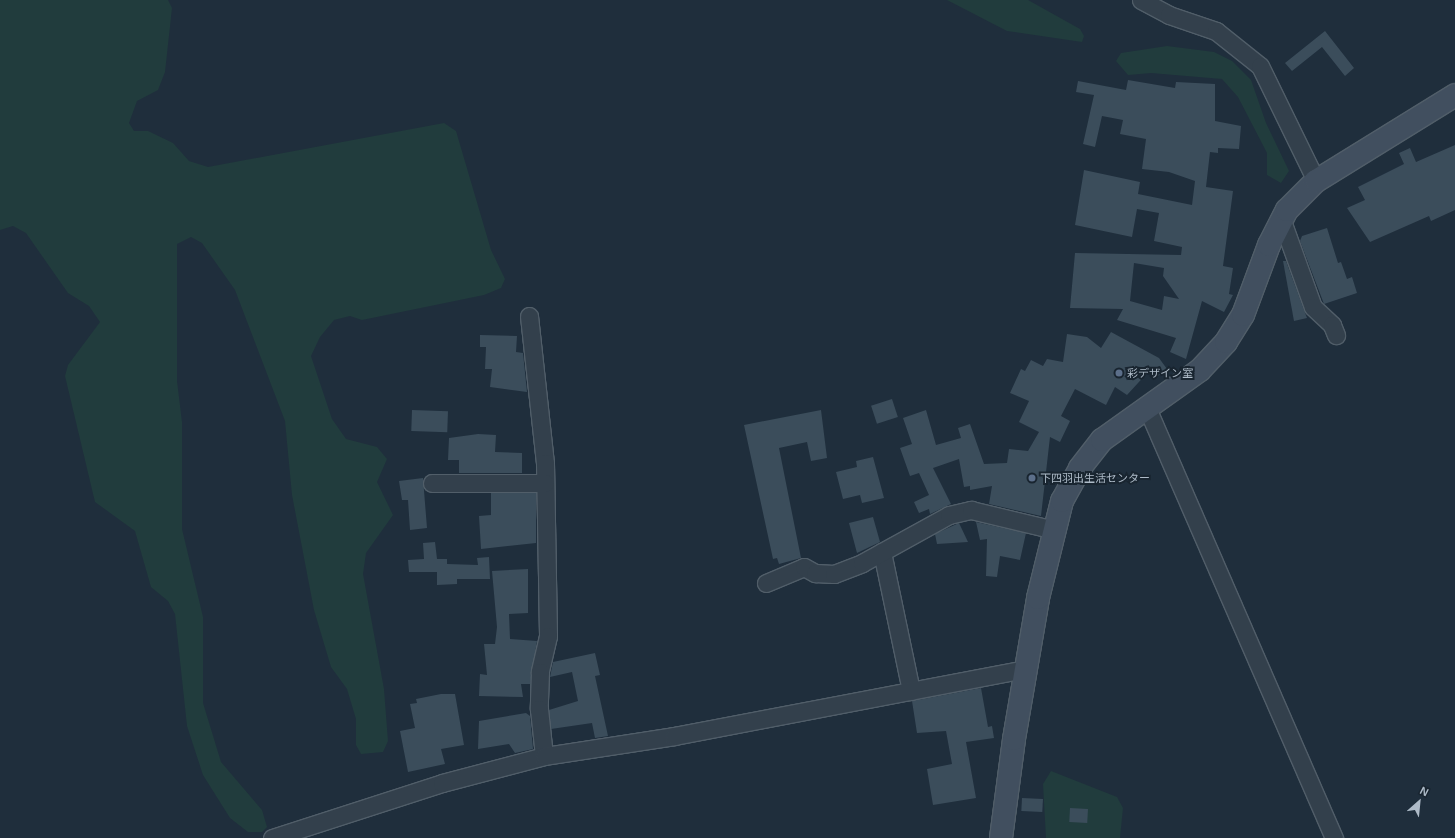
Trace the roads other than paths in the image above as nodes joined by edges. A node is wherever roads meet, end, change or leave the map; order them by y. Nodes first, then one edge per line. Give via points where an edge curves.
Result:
1 (1141, 0) edge
2 (1455, 95) edge
3 (1316, 181) junction
4 (1282, 221) junction
5 (529, 316) dead end
6 (1336, 336) dead end
7 (1147, 408) junction
8 (432, 483) dead end
9 (545, 483) junction
10 (1055, 530) junction
11 (882, 552) junction
12 (766, 583) dead end
13 (1026, 669) junction
14 (911, 691) junction
15 (544, 756) junction
16 (272, 838) edge
17 (1001, 838) edge
18 (1334, 838) edge

1 - 3 street via 1169,15 1216,31 1260,66
2 - 3 street
3 - 4 street
4 - 6 street via 1313,307 1332,325
4 - 7 street via 1243,315 1226,342 1200,370
5 - 9 street
7 - 10 street via 1102,440 1080,468 1062,501
7 - 18 street
8 - 9 street
9 - 15 street via 548,636 540,672 539,709
10 - 11 street via 971,510 949,515
10 - 13 street
11 - 12 street via 834,574 815,573 804,567
11 - 14 street
13 - 14 street
13 - 17 street
14 - 15 street
15 - 16 street via 442,783

